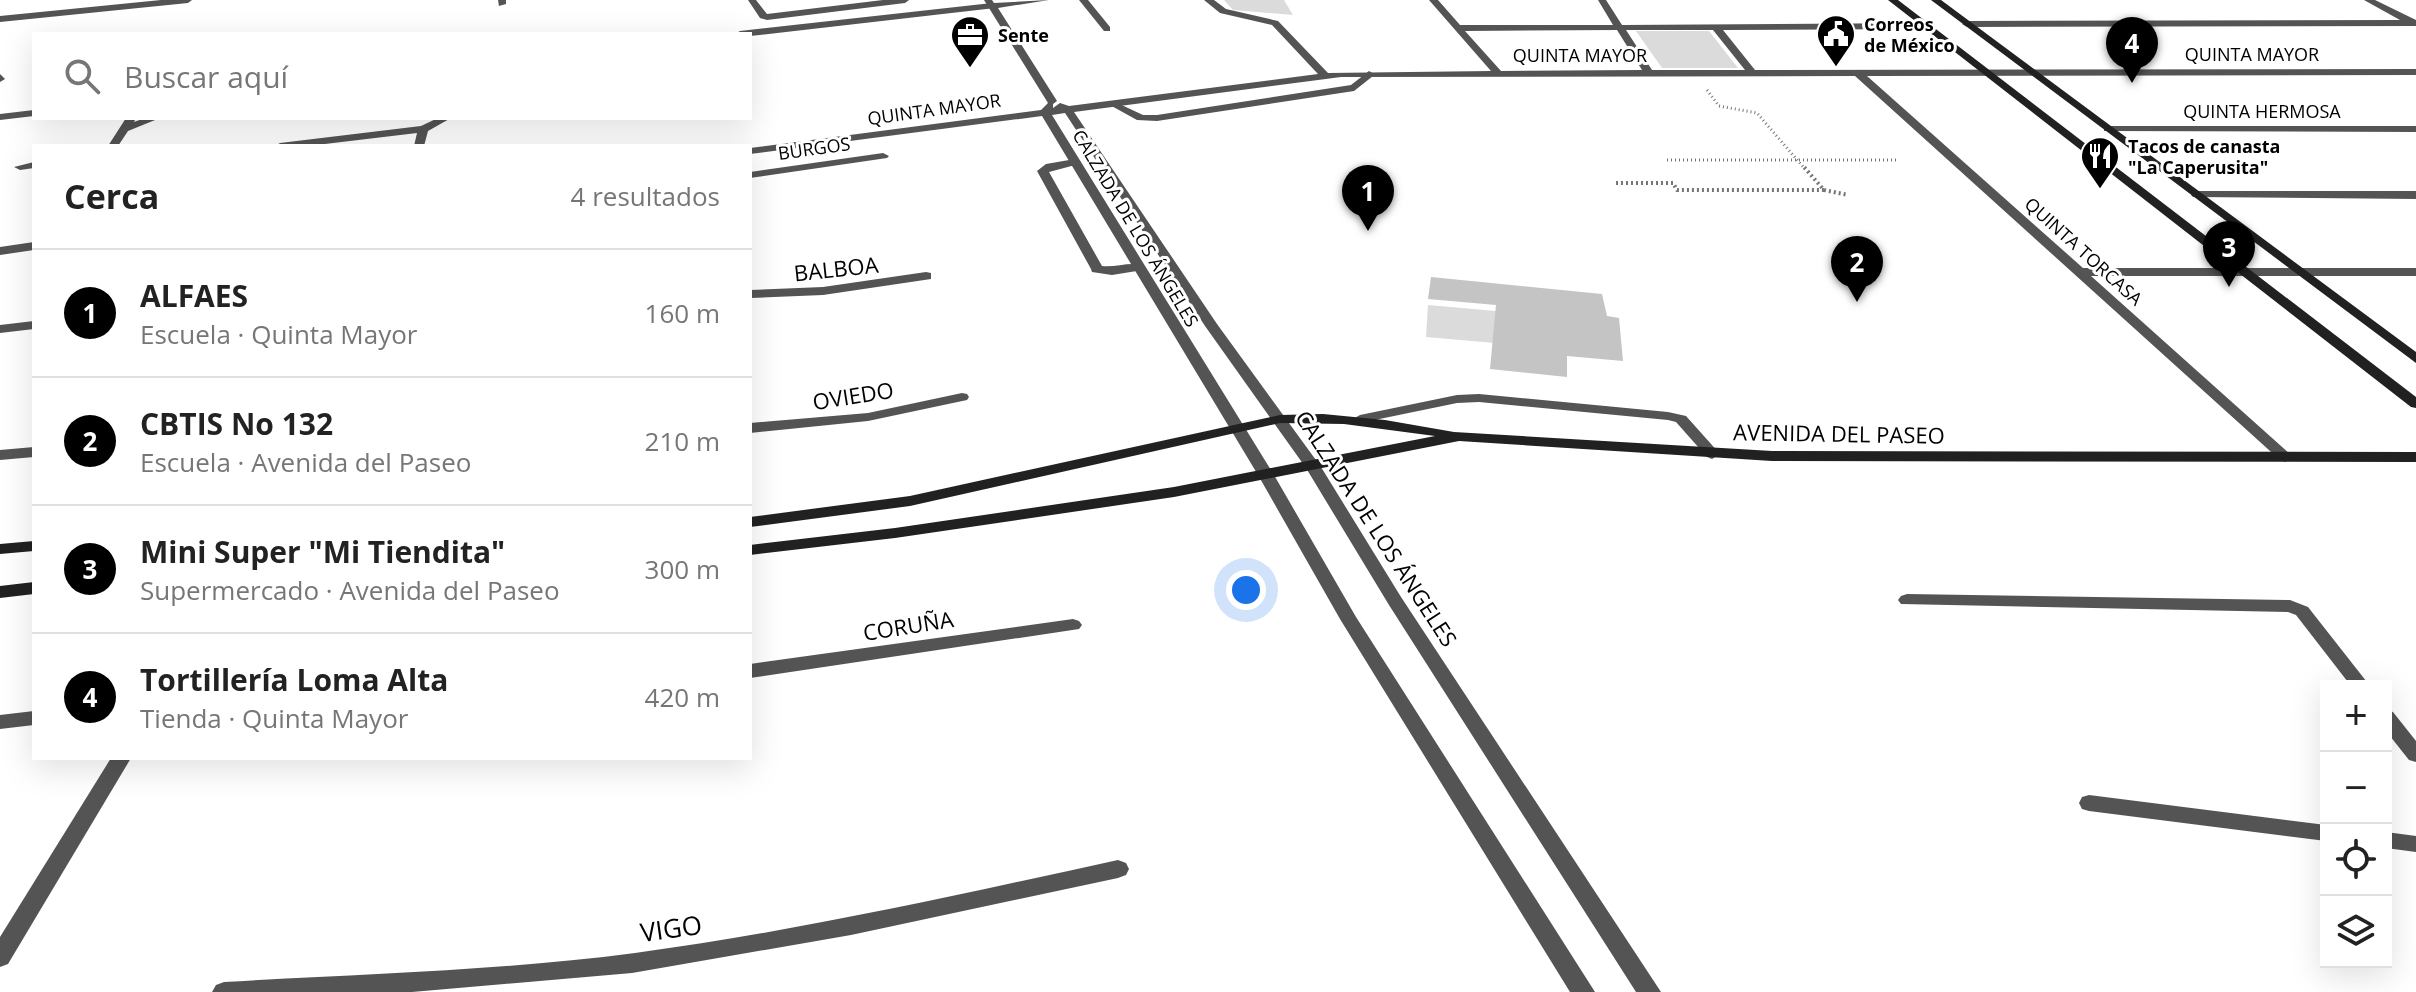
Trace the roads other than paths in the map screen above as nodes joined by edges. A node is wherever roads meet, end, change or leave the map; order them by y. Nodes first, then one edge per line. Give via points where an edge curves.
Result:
1 (188, 0) edge
2 (752, 0) edge
3 (780, 0) edge
4 (905, 0) edge
5 (1045, 0) edge
6 (1083, 0) edge
7 (1208, 0) edge
8 (1433, 0) edge
9 (1602, 0) edge
10 (1892, 0) edge
11 (1935, 0) edge
12 (2368, 0) edge
13 (990, 3) edge
14 (842, 4) edge
15 (787, 14) junction
16 (0, 19) edge
17 (1967, 24) junction
18 (2414, 24) edge
19 (1927, 26) junction
20 (1620, 27) junction
21 (1716, 27) junction
22 (1458, 28) junction
23 (1107, 29) dead end
24 (752, 33) edge
25 (1986, 72) junction
26 (2032, 72) junction
27 (2416, 72) edge
28 (1498, 73) junction
29 (1649, 73) junction
30 (1752, 73) junction
31 (1858, 73) junction
32 (1369, 74) junction
33 (1326, 76) junction
34 (1113, 104) junction
35 (1048, 107) junction
36 (1068, 110) junction
37 (32, 113) edge
38 (0, 117) edge
39 (442, 120) edge
40 (127, 123) edge
41 (423, 129) junction
42 (2108, 129) junction
43 (2416, 129) edge
44 (114, 144) edge
45 (297, 144) edge
46 (419, 144) edge
47 (752, 151) edge
48 (883, 156) dead end
49 (1075, 162) junction
50 (32, 165) edge
51 (20, 167) dead end
52 (752, 175) edge
53 (2197, 195) junction
54 (2416, 195) edge
55 (32, 246) edge
56 (0, 251) edge
57 (1139, 267) junction
58 (2081, 272) junction
59 (2245, 272) junction
60 (2299, 272) junction
61 (2416, 272) edge
62 (926, 276) dead end
63 (752, 294) edge
64 (32, 325) edge
65 (0, 329) edge
66 (2416, 359) edge
67 (962, 397) dead end
68 (2416, 404) edge
69 (1280, 419) junction
70 (1360, 419) junction
71 (1236, 427) junction
72 (752, 428) edge
73 (1459, 436) junction
74 (32, 452) edge
75 (1712, 454) junction
76 (0, 455) edge
77 (2285, 457) junction
78 (2416, 457) edge
79 (1313, 467) junction
80 (1266, 475) junction
81 (752, 522) edge
82 (32, 546) edge
83 (0, 549) edge
84 (752, 550) edge
85 (32, 588) edge
86 (0, 592) edge
87 (1907, 600) dead end
88 (1073, 625) dead end
89 (752, 671) edge
90 (2356, 680) edge
91 (32, 718) edge
92 (0, 722) edge
93 (2392, 725) edge
94 (2416, 755) edge
95 (120, 760) edge
96 (2089, 803) dead end
97 (2320, 832) edge
98 (2392, 841) edge
99 (2416, 844) edge
100 (1118, 869) dead end
101 (0, 957) edge
102 (224, 992) edge
103 (1583, 992) edge
104 (1649, 992) edge

1 - 16 street
2 - 15 street via 763,16
3 - 15 street
4 - 14 street
5 - 13 street
6 - 23 street
7 - 33 street via 1223,11 1275,23
8 - 22 street
9 - 20 street
10 - 19 street
11 - 17 street
12 - 18 street
13 - 24 street
13 - 35 street, CALZADA DE LOS ÁNGELES
14 - 15 street
17 - 18 street
17 - 26 street
19 - 21 street
19 - 25 street
20 - 21 street
20 - 22 street
20 - 29 street
21 - 30 street
22 - 28 street
25 - 26 street, QUINTA MAYOR
25 - 31 street, QUINTA MAYOR
25 - 59 street
26 - 27 street, QUINTA MAYOR
26 - 42 street
28 - 29 street, QUINTA MAYOR
28 - 32 street, QUINTA MAYOR
29 - 30 street, QUINTA MAYOR
30 - 31 street, QUINTA MAYOR
31 - 58 street, QUINTA TORCASA
32 - 33 street, QUINTA MAYOR
32 - 34 street via 1354,88 1157,118 1141,118
33 - 34 street, QUINTA MAYOR
34 - 36 street, QUINTA MAYOR
35 - 36 street, CALZADA DE LOS ÁNGELES
35 - 47 street, QUINTA MAYOR
35 - 49 street, CALZADA DE LOS ÁNGELES
36 - 69 street, CALZADA DE LOS ÁNGELES
37 - 38 street
39 - 41 street
40 - 44 street
41 - 45 street
41 - 46 street
42 - 43 street, QUINTA HERMOSA
42 - 53 street
48 - 52 street, BURGOS
49 - 57 street, CALZADA DE LOS ÁNGELES
49 - 57 street via 1043,171 1097,269
50 - 51 street
53 - 54 street
53 - 60 street
55 - 56 street
57 - 71 street, CALZADA DE LOS ÁNGELES
58 - 59 street
58 - 77 street, QUINTA TORCASA
59 - 60 street
59 - 68 street
60 - 61 street
60 - 66 street
62 - 63 street, BALBOA via 823,291
64 - 65 street
67 - 72 street, OVIEDO via 868,417
69 - 70 street
69 - 71 street
69 - 79 street, CALZADA DE LOS ÁNGELES
70 - 73 street
70 - 75 street via 1479,398 1652,414 1681,419
71 - 80 street, CALZADA DE LOS ÁNGELES
71 - 81 street via 910,501
73 - 75 street, AVENIDA DEL PASEO
73 - 79 street, AVENIDA DEL PASEO
74 - 76 street
75 - 77 street, AVENIDA DEL PASEO
77 - 78 street, AVENIDA DEL PASEO
79 - 80 street, AVENIDA DEL PASEO
79 - 104 street, CALZADA DE LOS ÁNGELES
80 - 84 street, AVENIDA DEL PASEO via 1114,502
80 - 103 street via 1349,619
82 - 83 street
85 - 86 street
87 - 90 street via 2290,606 2302,611
88 - 89 street, CORUÑA
91 - 92 street
93 - 94 street
95 - 101 street
96 - 97 street
98 - 99 street
100 - 102 street, VIGO via 690,955 483,976

